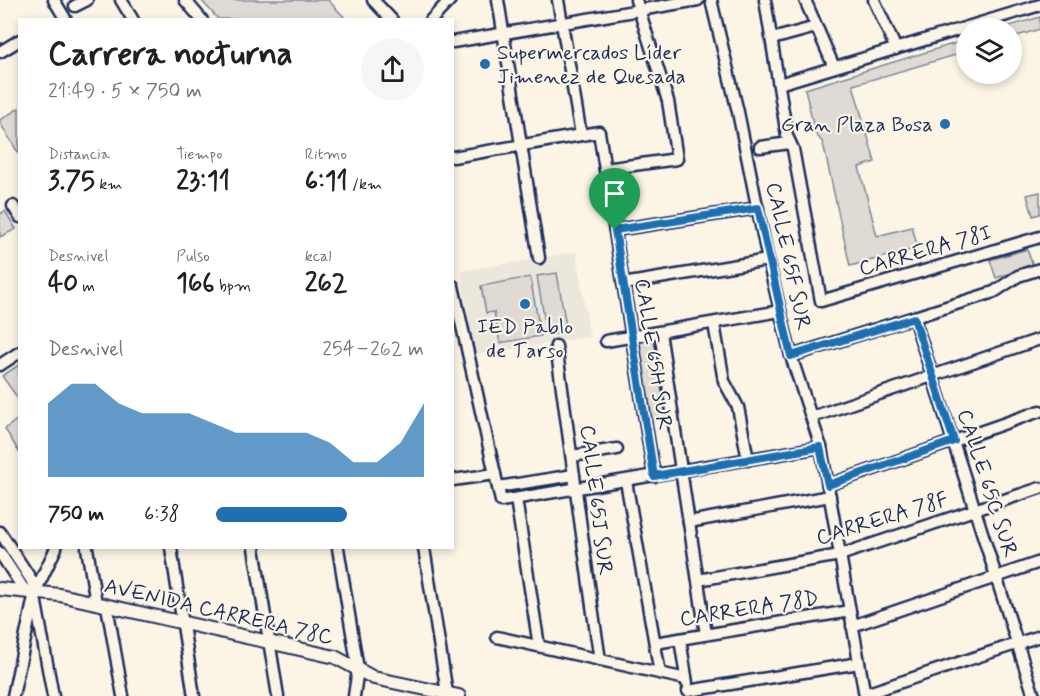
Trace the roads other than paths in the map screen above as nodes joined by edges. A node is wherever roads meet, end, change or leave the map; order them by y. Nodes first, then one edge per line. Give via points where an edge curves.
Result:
1 (54, 0) edge
2 (87, 0) edge
3 (122, 0) edge
4 (185, 0) edge
5 (373, 0) edge
6 (450, 0) edge
7 (498, 0) edge
8 (558, 0) edge
9 (698, 0) edge
10 (711, 0) edge
11 (765, 0) edge
12 (805, 0) edge
13 (874, 0) edge
14 (637, 5) edge
15 (1040, 5) edge
16 (75, 6) dead end
17 (60, 18) edge
18 (133, 18) edge
19 (200, 18) edge
20 (390, 18) edge
21 (433, 18) edge
22 (563, 23) junction
23 (816, 27) junction
24 (503, 33) junction
25 (772, 39) junction
26 (18, 41) edge
27 (454, 42) edge
28 (896, 49) junction
29 (0, 52) edge
30 (834, 67) junction
31 (779, 84) junction
32 (582, 135) junction
33 (790, 143) junction
34 (521, 146) junction
35 (760, 147) dead end
36 (454, 157) edge
37 (605, 169) junction
38 (13, 206) dead end
39 (758, 208) junction
40 (18, 214) edge
41 (615, 230) junction
42 (1040, 237) edge
43 (538, 258) dead end
44 (768, 260) junction
45 (1040, 269) edge
46 (623, 284) junction
47 (454, 294) edge
48 (780, 311) junction
49 (457, 318) edge
50 (914, 318) junction
51 (714, 324) junction
52 (660, 332) junction
53 (632, 337) junction
54 (1040, 339) edge
55 (606, 341) dead end
56 (556, 346) dead end
57 (18, 353) edge
58 (791, 356) junction
59 (0, 365) edge
60 (932, 374) junction
61 (1040, 411) edge
62 (812, 417) junction
63 (954, 441) junction
64 (820, 447) junction
65 (617, 449) dead end
66 (572, 456) junction
67 (748, 460) junction
68 (681, 471) junction
69 (495, 474) junction
70 (574, 475) junction
71 (654, 476) junction
72 (454, 480) edge
73 (626, 481) junction
74 (498, 487) junction
75 (1040, 488) edge
76 (574, 490) junction
77 (829, 491) junction
78 (516, 499) junction
79 (976, 509) junction
80 (689, 522) junction
81 (0, 532) edge
82 (55, 549) edge
83 (87, 549) edge
84 (171, 549) edge
85 (254, 549) edge
86 (338, 549) edge
87 (424, 549) edge
88 (0, 553) edge
89 (840, 555) junction
90 (1040, 562) edge
91 (997, 576) junction
92 (698, 580) junction
93 (0, 589) edge
94 (30, 592) junction
95 (102, 604) junction
96 (850, 611) junction
97 (182, 623) junction
98 (852, 626) junction
99 (706, 634) junction
100 (1040, 636) edge
101 (497, 637) dead end
102 (680, 639) junction
103 (269, 642) junction
104 (655, 643) junction
105 (1018, 643) junction
106 (539, 646) junction
107 (600, 660) junction
108 (859, 663) junction
109 (358, 669) junction
110 (660, 673) junction
111 (686, 679) junction
112 (688, 694) edge
113 (453, 695) edge
114 (865, 695) edge
115 (13, 696) edge
116 (53, 696) edge
117 (123, 696) edge
118 (194, 696) edge
119 (278, 696) edge
120 (354, 696) edge
121 (1034, 696) edge

1 - 17 street
2 - 16 street
3 - 18 street
4 - 19 street
5 - 20 street
6 - 21 street
7 - 24 street
8 - 22 street
9 - 14 street
10 - 39 street, CALLE 65F SUR
11 - 25 street
12 - 23 street
13 - 28 street
14 - 22 street
14 - 37 street via 668,101 677,159
15 - 28 street
22 - 24 street
22 - 32 street
23 - 25 street
23 - 30 street
24 - 27 street
24 - 34 street
25 - 31 street
26 - 29 street
28 - 30 street
30 - 31 street
31 - 33 street
32 - 34 street
32 - 37 street, CALLE 65H SUR via 599,132
33 - 35 street
33 - 42 street, CARRERA 78I via 821,301
34 - 36 street
34 - 43 street
37 - 41 street, CALLE 65H SUR
38 - 40 street
39 - 41 street
39 - 44 street, CALLE 65F SUR
41 - 46 street, CALLE 65H SUR
44 - 46 street
44 - 48 street, CALLE 65F SUR
45 - 50 street via 1018,276 994,292
46 - 53 street, CALLE 65H SUR
47 - 49 street
48 - 51 street
48 - 58 street, CALLE 65F SUR
49 - 69 street
50 - 58 street
50 - 60 street, CALLE 65C SUR
51 - 52 street
51 - 67 street via 724,381 738,407
52 - 53 street
52 - 68 street
53 - 55 street
53 - 71 street, CALLE 65H SUR
54 - 60 street
56 - 66 street, CALLE 65J SUR
57 - 59 street
58 - 62 street, CALLE 65F SUR
60 - 62 street
60 - 63 street, CALLE 65C SUR
61 - 63 street
62 - 64 street, CALLE 65F SUR
63 - 77 street
63 - 79 street, CALLE 65C SUR
64 - 67 street
64 - 77 street, CALLE 65F SUR
65 - 66 street
66 - 70 street, CALLE 65J SUR
67 - 68 street
68 - 71 street
68 - 80 street
69 - 72 street
69 - 74 street
70 - 74 street
70 - 76 street, CALLE 65J SUR
71 - 73 street
73 - 76 street
73 - 104 street
74 - 78 street via 501,501
75 - 79 street, CARRERA 78F
76 - 78 street
76 - 107 street, CALLE 65J SUR
77 - 80 street
77 - 89 street, CALLE 65F SUR
78 - 106 street
79 - 89 street, CARRERA 78F
79 - 91 street, CALLE 65C SUR
80 - 92 street
81 - 94 street via 32,581
82 - 94 street
83 - 95 street
84 - 97 street
85 - 103 street
86 - 109 street
87 - 113 street
88 - 94 street
89 - 92 street, CARRERA 78F
89 - 96 street, CALLE 65F SUR
90 - 91 street
91 - 98 street
91 - 105 street, CALLE 65C SUR
92 - 99 street
93 - 94 main road, AVENIDA CARRERA 78C
94 - 95 main road, AVENIDA CARRERA 78C
94 - 115 street
94 - 116 street
95 - 97 main road, AVENIDA CARRERA 78C
95 - 117 street
96 - 98 street, CALLE 65F SUR
96 - 99 street, CARRERA 78D
97 - 103 main road, AVENIDA CARRERA 78C
97 - 118 street
98 - 108 street, CALLE 65F SUR
99 - 102 street, CARRERA 78D
100 - 105 street
101 - 106 street
102 - 104 street, CARRERA 78D
102 - 111 street
103 - 109 main road, AVENIDA CARRERA 78C via 335,657
103 - 119 street
104 - 110 street
105 - 114 street
105 - 121 street, CALLE 65C SUR
106 - 107 street
107 - 110 street
108 - 112 street
108 - 114 street, CALLE 65F SUR
109 - 113 main road, AVENIDA CARRERA 78C via 374,678
109 - 120 street
110 - 111 street
111 - 112 street

